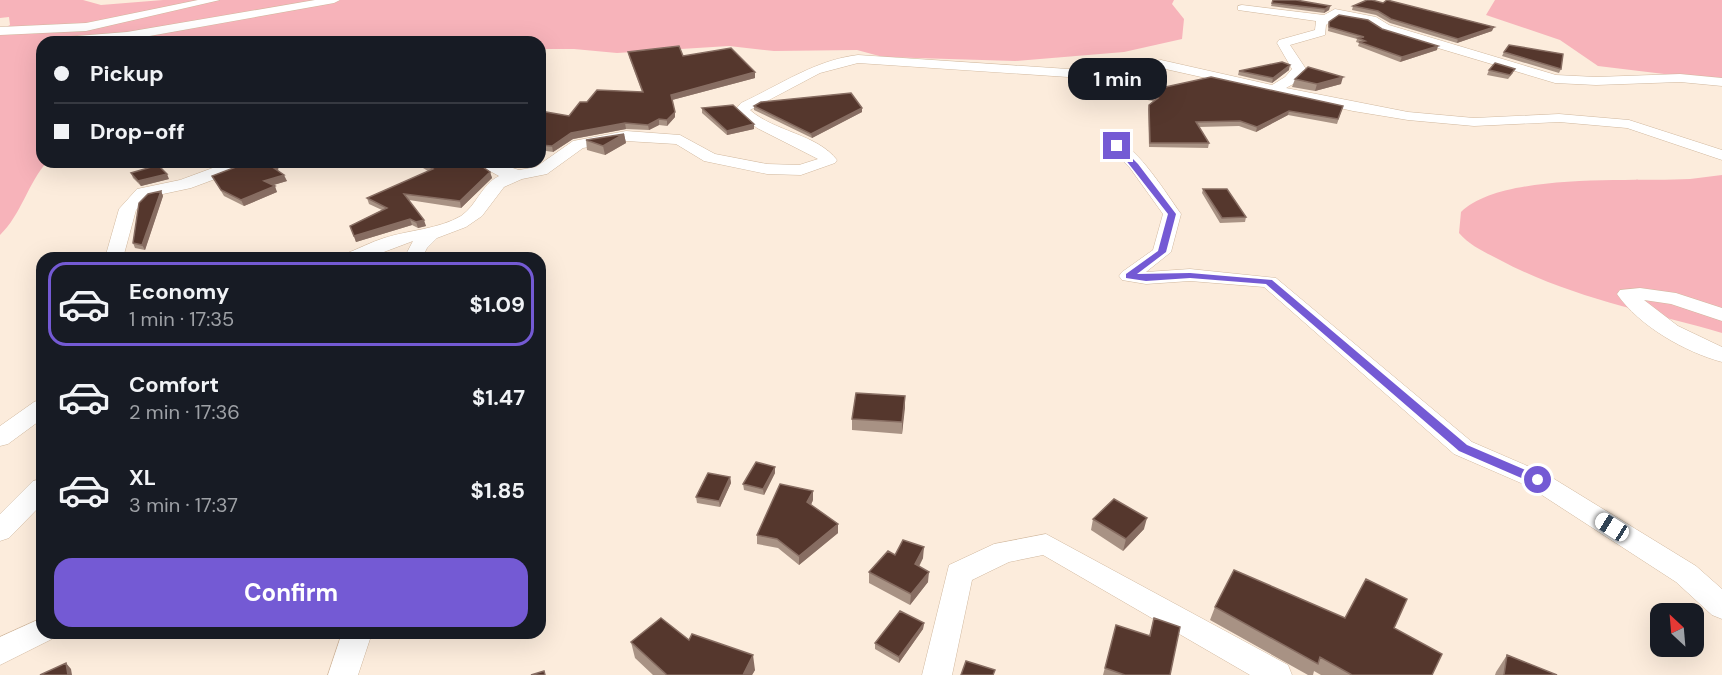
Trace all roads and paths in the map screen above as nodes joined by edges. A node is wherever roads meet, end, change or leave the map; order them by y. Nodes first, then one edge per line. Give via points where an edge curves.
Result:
1 (214, 0) edge
2 (334, 0) edge
3 (1242, 8) dead end
4 (1324, 18) junction
5 (0, 31) edge
6 (127, 36) edge
7 (0, 41) edge
8 (28, 44) dead end
9 (1722, 82) edge
10 (1273, 90) junction
11 (1117, 146) dead end
12 (1722, 155) edge
13 (546, 167) edge
14 (226, 168) edge
15 (493, 168) edge
16 (545, 168) edge
17 (519, 175) junction
18 (436, 230) junction
19 (116, 252) edge
20 (366, 252) edge
21 (415, 252) edge
22 (1722, 315) edge
23 (1722, 355) edge
24 (36, 411) edge
25 (0, 438) edge
26 (36, 494) edge
27 (0, 531) edge
28 (1722, 607) edge
29 (36, 633) edge
30 (355, 639) edge
31 (0, 652) edge
32 (343, 675) edge
33 (937, 675) edge
34 (1277, 675) edge

1 - 5 street via 86,27
2 - 6 street
3 - 4 street
4 - 9 street via 1335,12 1372,19 1385,28 1555,79 1673,77
4 - 10 street via 1321,32 1283,43 1299,69
7 - 8 street
10 - 12 street via 1408,116 1474,122 1559,118 1629,124
10 - 13 street via 1161,64 1083,74 845,59 802,75 791,85 742,110 784,137 820,151 829,160 801,170 767,169 710,158 680,140 626,136 578,144
11 - 28 street via 1172,214 1162,252 1129,276 1190,275 1269,282 1463,448 1538,480 1686,574
14 - 19 street via 185,184 143,194 128,209
15 - 17 street
16 - 17 street
17 - 18 street via 501,180 488,191 481,209 466,221
18 - 20 street
18 - 21 street
22 - 23 street via 1650,292 1628,294 1643,311 1683,339
24 - 25 street
26 - 27 street
29 - 31 street
30 - 32 street
33 - 34 street via 959,573 1004,552 1046,544

